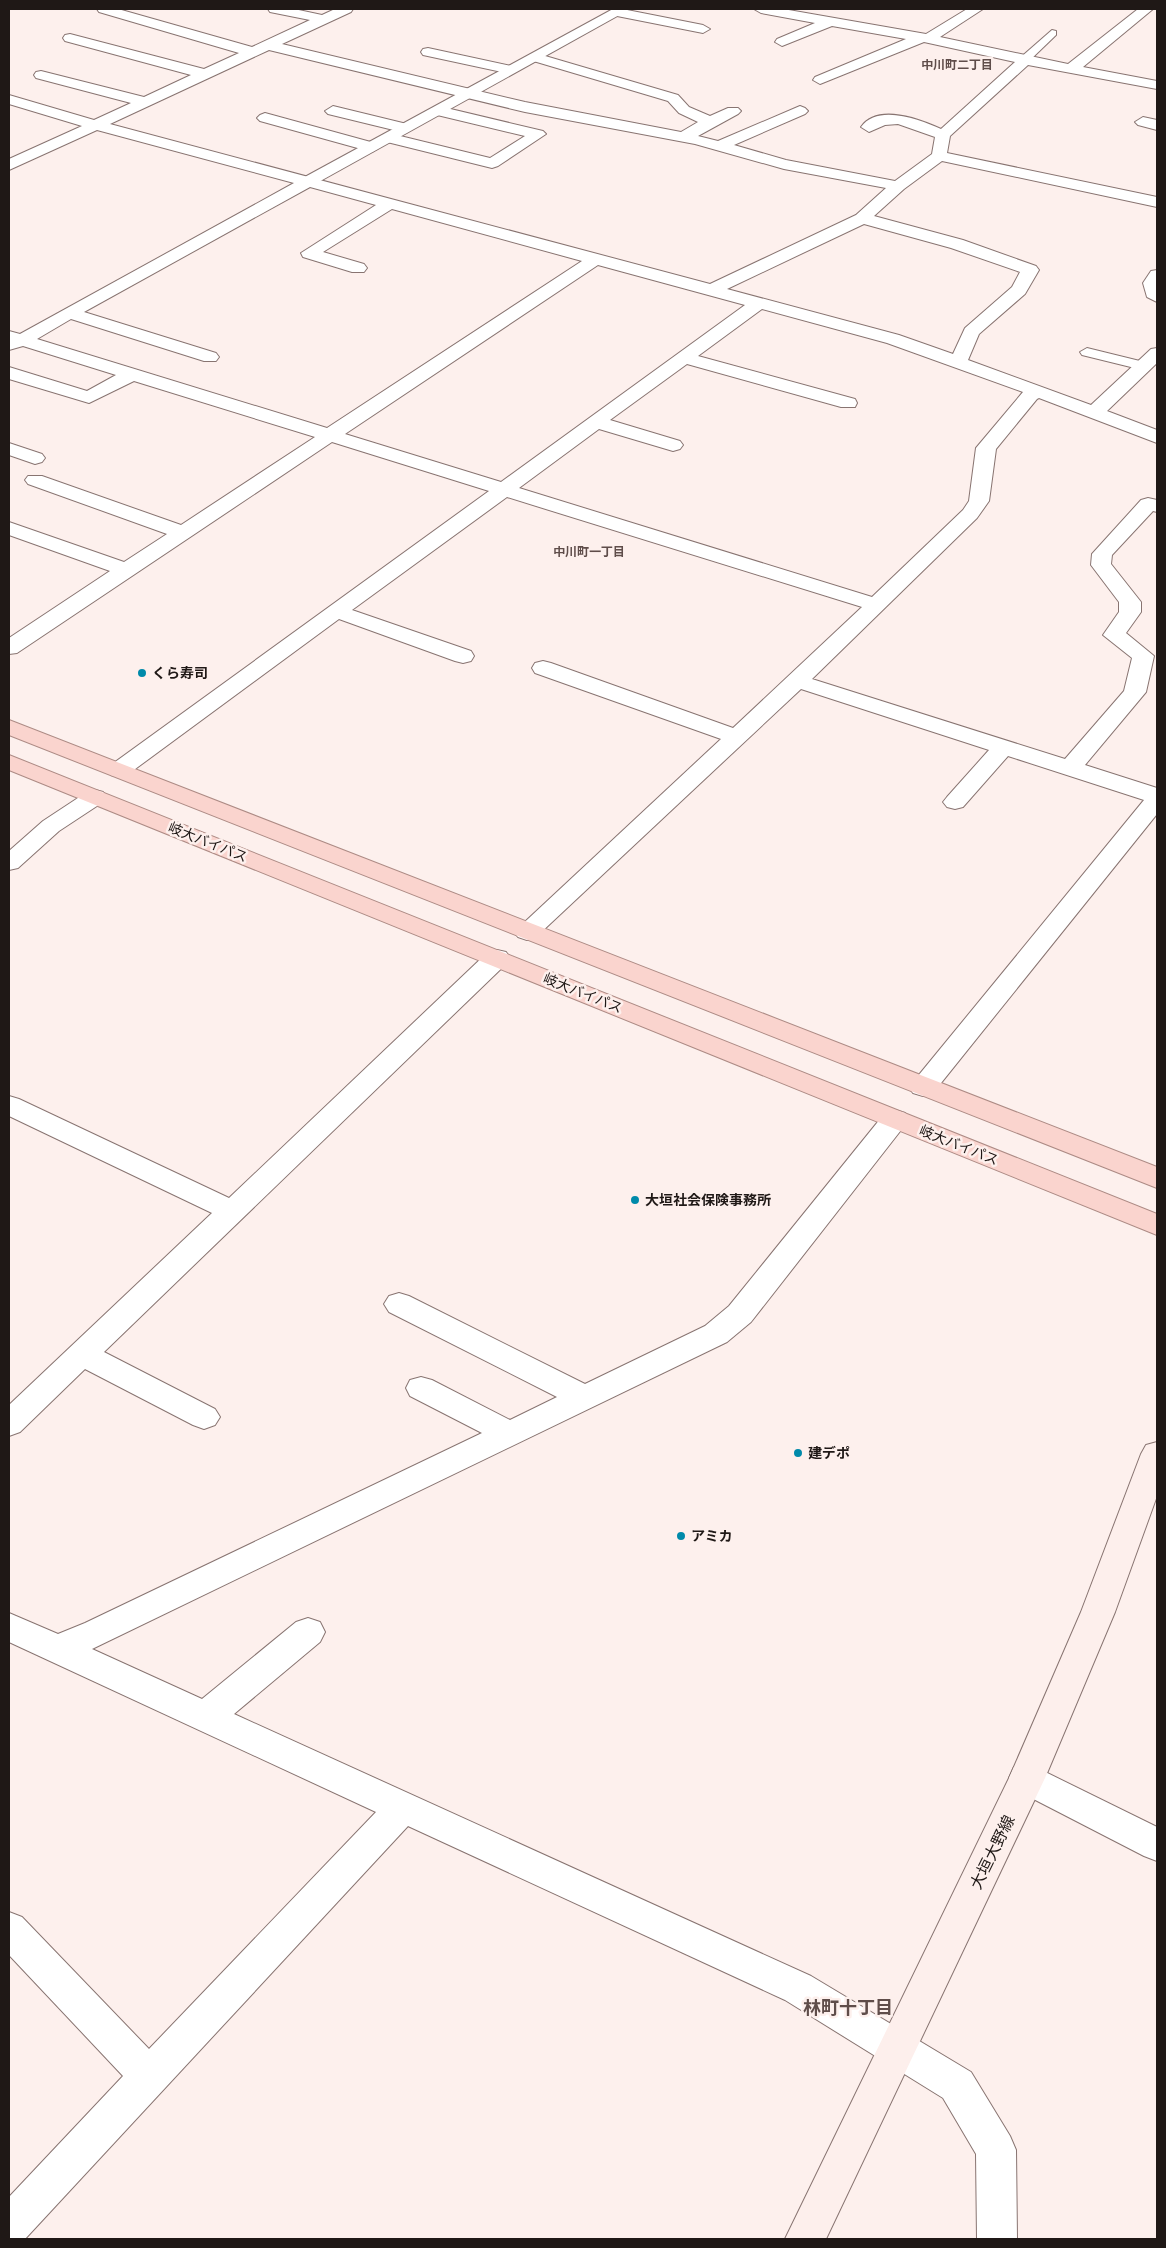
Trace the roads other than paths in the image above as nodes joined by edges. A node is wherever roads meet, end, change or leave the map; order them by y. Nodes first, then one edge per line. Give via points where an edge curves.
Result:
1 (104, 9) edge
2 (275, 9) edge
3 (346, 9) edge
4 (761, 9) edge
5 (976, 9) edge
6 (1146, 9) edge
7 (620, 10) edge
8 (323, 19) junction
9 (831, 21) junction
10 (702, 29) dead end
11 (1052, 33) dead end
12 (70, 38) dead end
13 (925, 38) junction
14 (782, 42) dead end
15 (267, 45) junction
16 (252, 52) junction
17 (428, 52) dead end
18 (535, 57) junction
19 (1024, 60) junction
20 (511, 70) junction
21 (1071, 70) junction
22 (204, 74) junction
23 (41, 75) dead end
24 (820, 80) dead end
25 (1157, 85) edge
26 (469, 93) junction
27 (9, 99) edge
28 (145, 102) junction
29 (438, 110) junction
30 (800, 110) dead end
31 (332, 111) dead end
32 (733, 111) dead end
33 (265, 118) dead end
34 (710, 122) junction
35 (96, 125) junction
36 (869, 127) dead end
37 (406, 128) junction
38 (943, 135) junction
39 (684, 137) junction
40 (388, 138) junction
41 (372, 146) junction
42 (719, 146) junction
43 (939, 156) junction
44 (9, 165) edge
45 (309, 181) junction
46 (898, 186) junction
47 (1157, 202) edge
48 (391, 203) junction
49 (862, 218) junction
50 (596, 259) junction
51 (358, 268) dead end
52 (1157, 276) edge
53 (712, 290) junction
54 (1157, 297) edge
55 (759, 303) junction
56 (69, 313) junction
57 (13, 341) edge
58 (1087, 352) dead end
59 (1157, 353) edge
60 (210, 357) dead end
61 (684, 358) junction
62 (957, 361) junction
63 (1143, 366) junction
64 (9, 372) edge
65 (132, 374) junction
66 (1038, 391) junction
67 (848, 403) dead end
68 (1094, 413) junction
69 (595, 422) junction
70 (332, 435) junction
71 (1157, 438) edge
72 (673, 444) dead end
73 (9, 449) edge
74 (35, 458) dead end
75 (35, 480) dead end
76 (502, 489) junction
77 (1157, 506) edge
78 (9, 528) edge
79 (182, 533) junction
80 (126, 570) junction
81 (874, 604) junction
82 (336, 611) junction
83 (9, 648) edge
84 (463, 656) dead end
85 (1150, 657) edge
86 (543, 668) dead end
87 (797, 681) junction
88 (9, 727) edge
89 (736, 737) junction
90 (1004, 747) junction
91 (9, 762) edge
92 (1070, 768) junction
93 (119, 770) junction
94 (94, 796) junction
95 (1157, 798) edge
96 (955, 802) dead end
97 (9, 863) edge
98 (527, 932) junction
99 (497, 958) junction
100 (923, 1087) junction
101 (9, 1105) edge
102 (895, 1119) junction
103 (1157, 1178) edge
104 (232, 1211) junction
105 (1157, 1225) edge
106 (399, 1304) dead end
107 (82, 1354) junction
108 (420, 1388) dead end
109 (584, 1397) junction
110 (204, 1417) dead end
111 (9, 1424) edge
112 (509, 1433) junction
113 (1157, 1454) edge
114 (9, 1627) edge
115 (308, 1632) dead end
116 (56, 1649) junction
117 (205, 1717) junction
118 (1028, 1778) junction
119 (402, 1807) junction
120 (1157, 1845) edge
121 (9, 1929) edge
122 (898, 2050) junction
123 (150, 2077) junction
124 (9, 2226) edge
125 (805, 2239) edge
126 (997, 2239) edge

1 - 16 street
2 - 8 street
3 - 8 street
4 - 9 street
5 - 13 street
6 - 21 street
7 - 10 street
7 - 18 street
8 - 15 street
9 - 13 street
9 - 14 street
11 - 19 lane
12 - 22 street
13 - 19 street
13 - 24 street
15 - 16 street
15 - 26 street
16 - 22 street
17 - 20 street
18 - 20 street
18 - 34 street via 673,98 684,110
19 - 21 street
19 - 38 street via 1018,69
20 - 26 street
21 - 25 street
22 - 28 street
23 - 28 street
26 - 29 street
26 - 39 street
27 - 35 street
28 - 35 street
29 - 37 street
29 - 40 street via 538,134 492,163
30 - 42 street
31 - 37 street
32 - 34 street
33 - 41 street
34 - 39 street
35 - 44 street
35 - 45 street
36 - 38 street via 883,119 899,118
37 - 40 street
38 - 43 street
39 - 42 street
40 - 41 street
41 - 45 street
42 - 46 street via 784,164
43 - 46 street
43 - 47 street
45 - 48 street
45 - 56 street
46 - 49 street
48 - 50 street
48 - 51 street via 309,252
49 - 53 street
49 - 62 street via 957,244 1030,270 1019,290 971,332
50 - 53 street
50 - 70 street
52 - 54 street via 1152,283
53 - 55 street
55 - 61 street
55 - 62 street via 893,339
56 - 57 street
56 - 60 street
57 - 65 street
58 - 63 lane
59 - 63 street
61 - 67 street
61 - 69 street
62 - 66 street
63 - 68 street
64 - 65 street via 89,397
65 - 70 street
66 - 68 street
66 - 81 street via 1030,395 986,448 979,501 970,514
68 - 71 street
69 - 72 street
69 - 76 street
70 - 76 street
70 - 79 street
73 - 74 street
75 - 79 street
76 - 81 street
76 - 82 street
77 - 85 street via 1148,504 1102,554 1101,565 1130,602 1130,612 1114,635 1123,644
78 - 80 street
79 - 80 street
80 - 83 street
81 - 87 street
82 - 84 street
82 - 93 street
85 - 92 street via 1135,692
86 - 89 street
87 - 89 street
87 - 90 street
88 - 93 highway
89 - 98 street
90 - 92 street
90 - 96 street
91 - 94 highway, 岐大バイパス
92 - 95 street
93 - 98 highway
94 - 97 street via 51,826
94 - 99 highway, 岐大バイパス
95 - 100 street
98 - 100 highway
99 - 102 highway, 岐大バイパス
99 - 104 street
100 - 103 highway
101 - 104 street
102 - 105 highway, 岐大バイパス
102 - 109 street via 740,1314 716,1334
104 - 107 street
106 - 109 street
107 - 110 street
107 - 111 street
108 - 112 street
109 - 112 street
112 - 116 street via 97,1633
113 - 118 main road, 大垣大野線 via 1098,1612
114 - 116 street
115 - 117 street
116 - 117 street
117 - 119 street
118 - 120 street
118 - 122 main road, 大垣大野線
119 - 122 street via 798,1988
119 - 123 street
121 - 123 street
122 - 125 main road, 大垣大野線
122 - 126 street via 957,2085 996,2150
123 - 124 street

